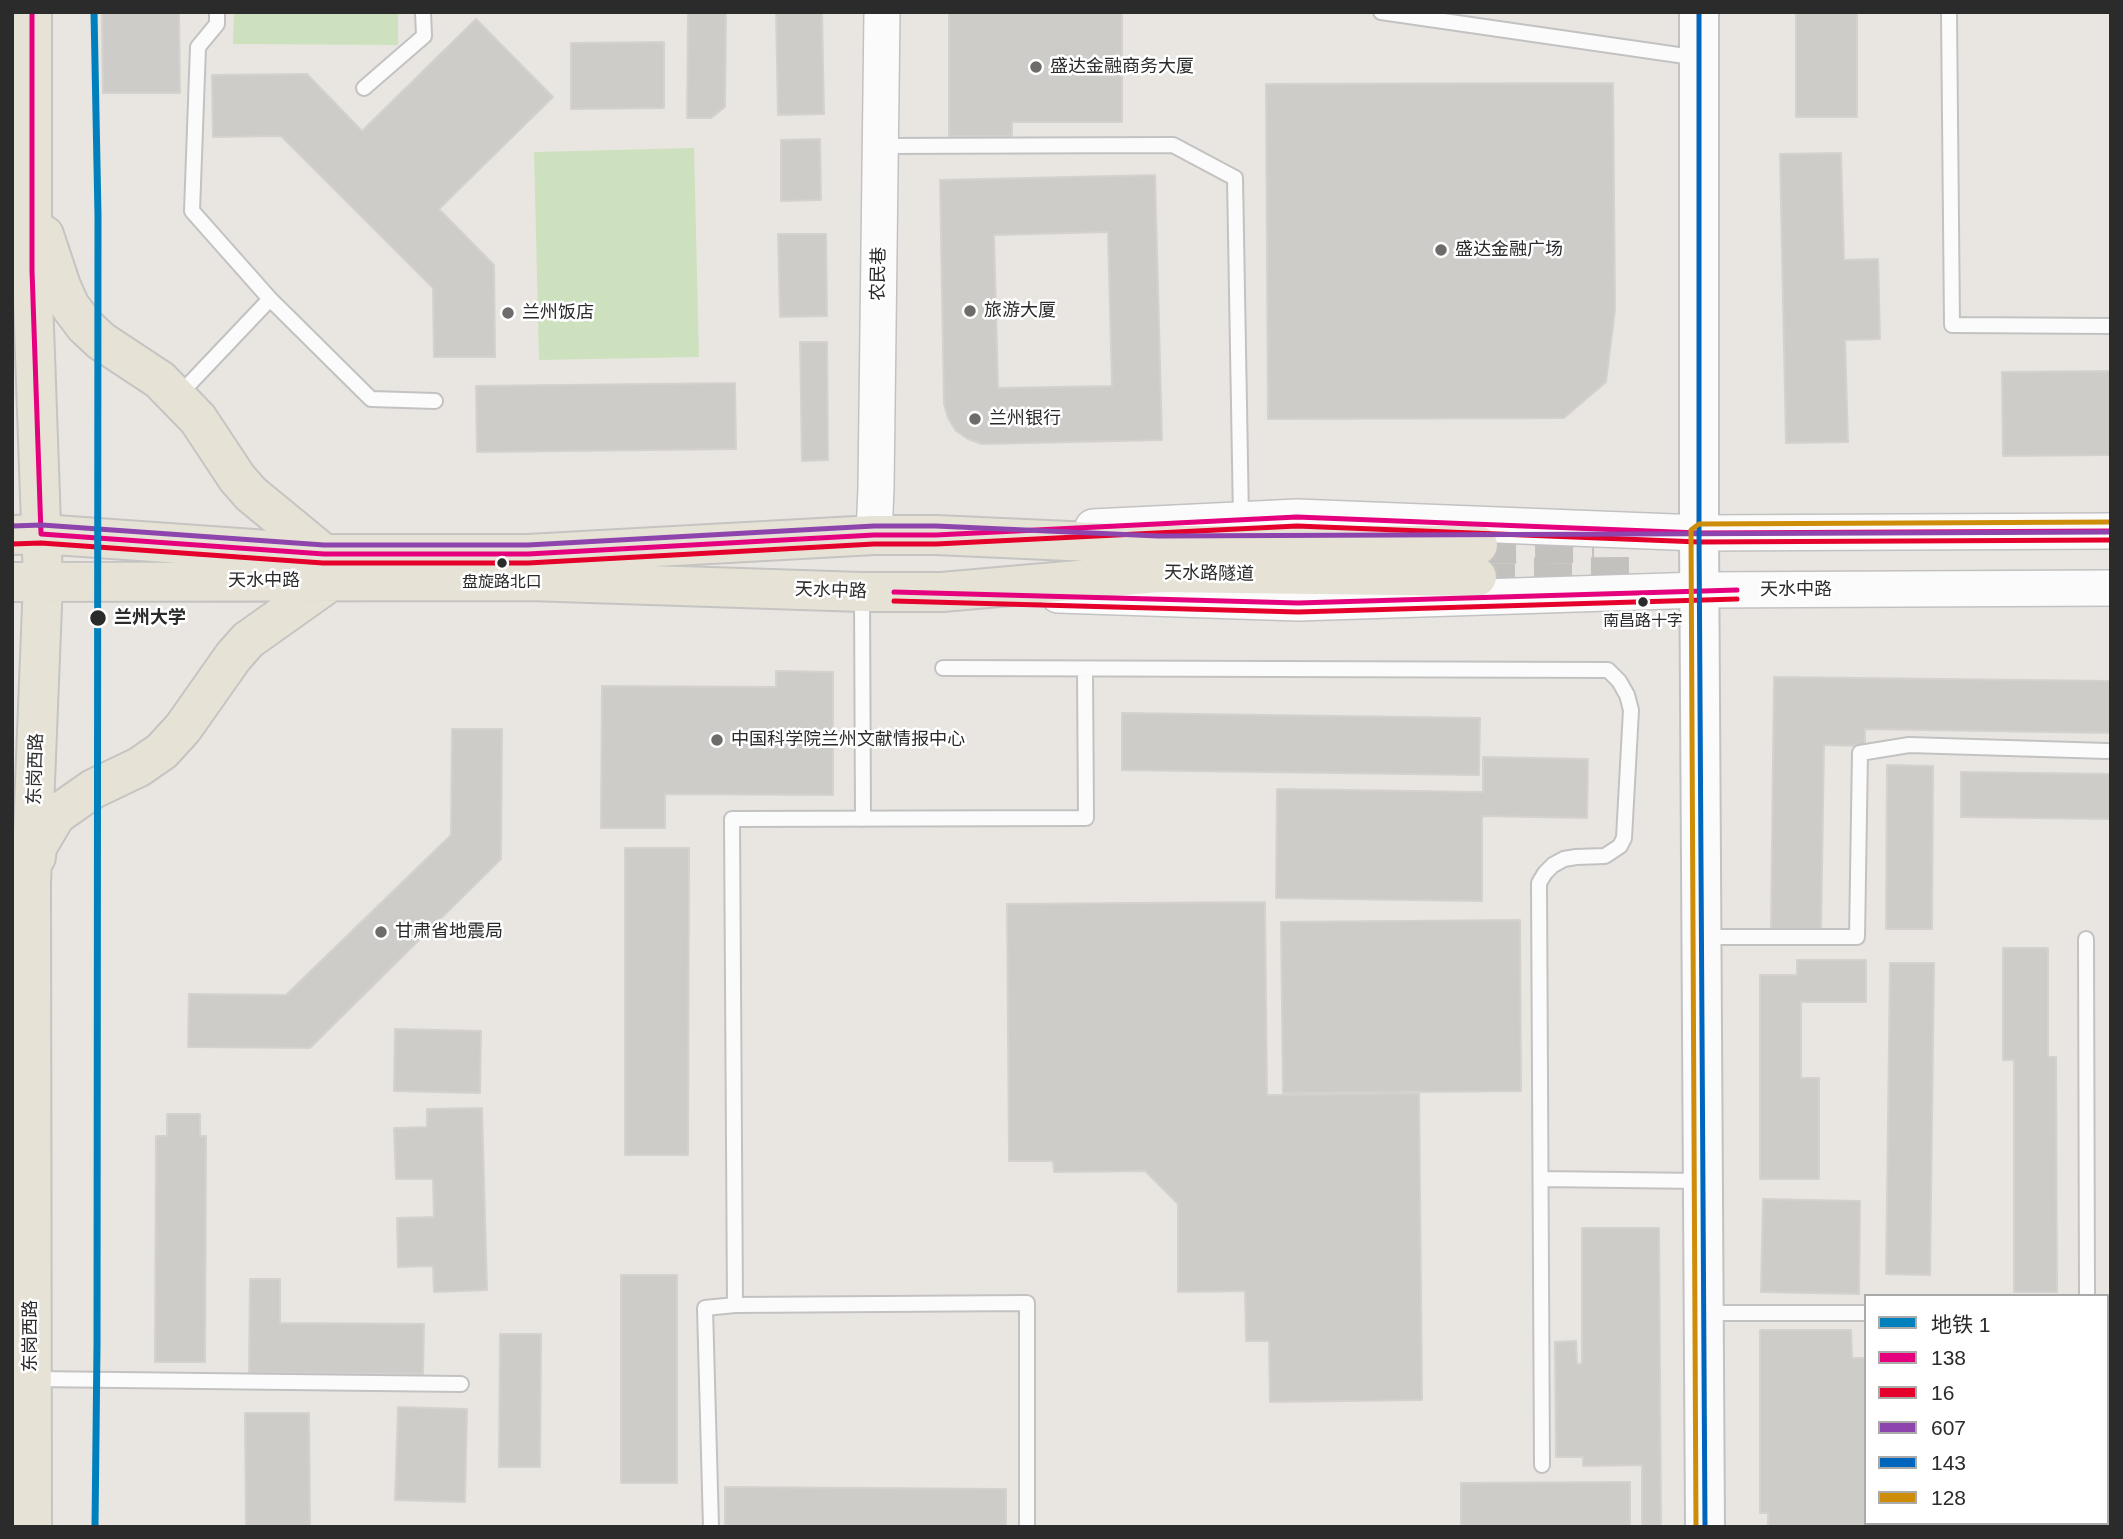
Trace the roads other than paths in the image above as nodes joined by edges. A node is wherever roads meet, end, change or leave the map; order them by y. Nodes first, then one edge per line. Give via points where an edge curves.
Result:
1 (32, 12) edge
2 (217, 12) edge
3 (423, 12) edge
4 (882, 12) edge
5 (1381, 12) edge
6 (1699, 12) edge
7 (1949, 12) edge
8 (1699, 58) junction
9 (364, 88) dead end
10 (32, 139) junction
11 (880, 146) junction
12 (270, 299) junction
13 (2111, 326) edge
14 (177, 397) junction
15 (435, 401) dead end
16 (1241, 520) junction
17 (2111, 531) edge
18 (1699, 533) junction
19 (27, 535) edge
20 (874, 535) junction
21 (936, 535) junction
22 (327, 567) junction
23 (28, 581) edge
24 (2111, 588) edge
25 (1700, 590) junction
26 (862, 592) junction
27 (942, 592) junction
28 (943, 668) dead end
29 (1085, 668) junction
30 (2106, 751) dead end
31 (863, 819) junction
32 (31, 883) junction
33 (1702, 937) junction
34 (2086, 939) dead end
35 (1541, 1179) junction
36 (1703, 1181) junction
37 (2087, 1294) edge
38 (735, 1304) junction
39 (1704, 1313) junction
40 (1864, 1314) edge
41 (32, 1380) junction
42 (461, 1384) dead end
43 (1542, 1465) dead end
44 (32, 1527) edge
45 (711, 1527) edge
46 (1027, 1527) edge
47 (1705, 1527) edge

1 - 10 main road, 东岗西路
2 - 12 lane via 217,24 198,47 192,211
3 - 9 lane via 424,36
4 - 11 street, 农民巷
5 - 8 lane
6 - 8 main road
7 - 13 lane via 1952,325
8 - 18 main road
10 - 14 main road via 46,245 70,306 101,341 160,380
10 - 19 main road, 东岗西路
11 - 16 lane via 1173,145 1235,178
11 - 20 street, 农民巷
12 - 14 lane
12 - 15 lane via 371,399
14 - 22 main road via 251,494
16 - 18 street, 天水中路 via 1297,517
16 - 21 street, 天水中路
17 - 18 street, 天水中路
18 - 25 main road
19 - 22 main road, 天水中路
19 - 23 main road, 东岗西路
20 - 21 main road, 天水中路
20 - 22 main road, 天水中路
21 - 27 main road, 天水路隧道 via 1478,561 1158,573
22 - 23 main road, 天水中路
22 - 26 main road, 天水中路 via 528,581
22 - 32 main road via 248,640 162,751 56,815 37,847
23 - 32 main road, 东岗西路
24 - 25 street, 天水中路
25 - 27 street, 天水中路 via 1298,603
25 - 33 main road
26 - 27 main road, 天水中路
26 - 31 lane
28 - 29 lane
29 - 31 lane via 1086,818
29 - 35 lane via 1608,670 1619,681 1631,710 1624,838 1605,856 1553,864 1539,883
30 - 33 lane via 1909,745 1860,753 1857,937
31 - 38 lane via 732,819
32 - 41 main road, 东岗西路
33 - 36 main road
34 - 37 lane
35 - 36 lane
35 - 43 lane
36 - 39 main road
38 - 45 lane via 705,1308
38 - 46 lane via 1027,1303
39 - 40 lane
39 - 47 main road
41 - 42 lane
41 - 44 main road, 东岗西路

